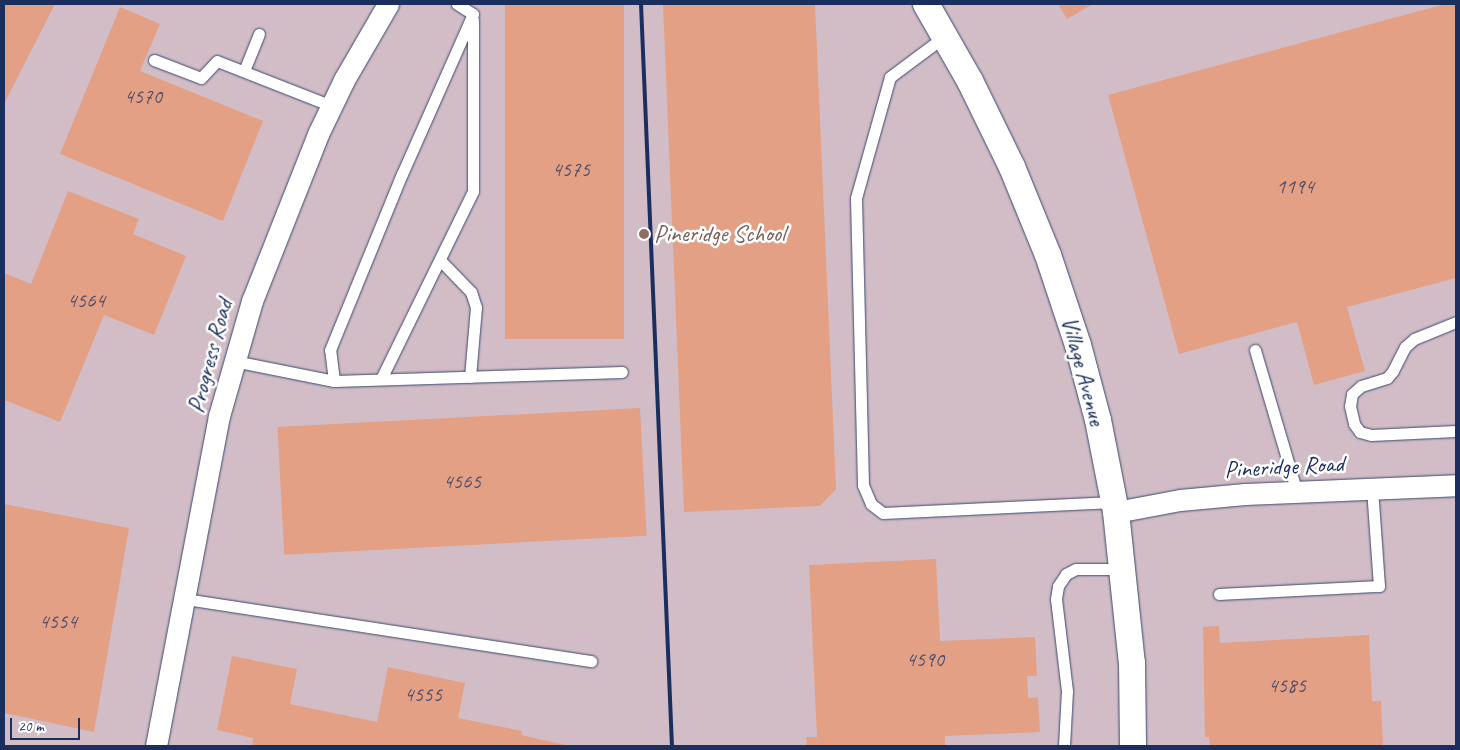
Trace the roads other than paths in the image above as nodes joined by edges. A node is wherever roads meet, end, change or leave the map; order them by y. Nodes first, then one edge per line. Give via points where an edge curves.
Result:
1 (388, 4) edge
2 (457, 4) edge
3 (473, 14) junction
4 (936, 21) edge
5 (259, 34) dead end
6 (154, 60) dead end
7 (244, 71) junction
8 (332, 106) junction
9 (440, 260) junction
10 (1456, 322) edge
11 (1255, 350) dead end
12 (234, 361) junction
13 (622, 372) dead end
14 (470, 376) junction
15 (381, 379) junction
16 (334, 381) junction
17 (1456, 431) edge
18 (1456, 485) edge
19 (1372, 489) junction
20 (1297, 493) junction
21 (1115, 507) junction
22 (1123, 569) junction
23 (1219, 594) dead end
24 (185, 599) junction
25 (590, 661) dead end
26 (156, 746) edge
27 (1064, 746) edge
28 (1133, 746) edge

1 - 8 street, Progress Road
2 - 3 lane
3 - 9 lane via 473,191
3 - 16 lane via 402,174 330,350
4 - 21 street, Village Avenue via 1012,167 1048,255 1081,355
4 - 21 lane via 890,77 856,198 863,485 871,504 883,513
5 - 7 lane
6 - 7 lane via 201,78 218,61
7 - 8 lane
8 - 12 street, Progress Road via 287,207
9 - 14 lane via 472,292 476,307
9 - 15 lane
10 - 17 lane via 1414,339 1405,347 1394,371 1387,378 1361,386 1352,394 1350,406 1354,424 1360,432 1371,435
11 - 20 lane
12 - 16 lane
12 - 24 street, Progress Road via 219,416
13 - 14 lane
14 - 15 lane
15 - 16 lane
18 - 19 street, Pineridge Road
19 - 20 street, Pineridge Road
19 - 23 lane via 1379,586
20 - 21 street, Pineridge Road
21 - 22 street, Village Avenue
22 - 27 lane via 1076,569 1066,574 1058,586 1056,599 1066,691
22 - 28 street, Village Avenue via 1132,663
24 - 25 lane
24 - 26 street, Progress Road

